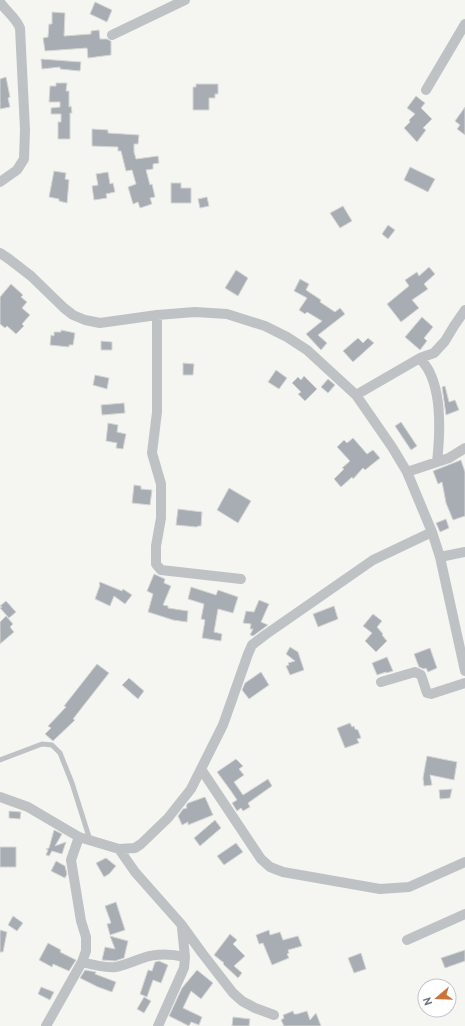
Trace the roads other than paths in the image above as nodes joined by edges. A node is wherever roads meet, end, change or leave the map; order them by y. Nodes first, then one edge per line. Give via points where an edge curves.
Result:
1 (185, 0) edge
2 (0, 2) edge
3 (465, 24) edge
4 (112, 35) dead end
5 (426, 90) dead end
6 (0, 182) edge
7 (0, 253) edge
8 (465, 310) edge
9 (157, 315) junction
10 (420, 358) junction
11 (356, 395) junction
12 (465, 448) edge
13 (437, 462) junction
14 (407, 472) junction
15 (432, 532) junction
16 (465, 552) edge
17 (440, 557) junction
18 (241, 579) dead end
19 (465, 671) edge
20 (381, 682) dead end
21 (465, 683) edge
22 (0, 760) edge
23 (201, 769) junction
24 (0, 797) edge
25 (79, 837) junction
26 (90, 840) junction
27 (119, 849) junction
28 (465, 862) edge
29 (465, 914) edge
30 (181, 924) junction
31 (407, 940) dead end
32 (185, 957) junction
33 (82, 962) junction
34 (274, 1014) dead end
35 (46, 1026) edge
36 (158, 1026) edge

1 - 4 street
2 - 6 street via 20,28 25,130 24,159 17,170
3 - 5 street
7 - 9 street via 31,276 64,308 85,320 100,323
8 - 10 street via 434,354
9 - 11 street via 195,312 227,314 265,326 307,350
9 - 18 street via 157,412 152,453 161,484 161,518 156,564 161,570
10 - 11 street
10 - 13 street via 429,371 436,393 439,434
11 - 14 street
12 - 13 street
13 - 14 street
14 - 15 street
15 - 17 street
15 - 23 street via 373,560 252,646 223,725
16 - 17 street
17 - 19 street
20 - 21 street via 415,672 420,675 427,693 431,694
22 - 26 lane via 42,744 52,745 60,753
23 - 27 street via 191,789 153,833 134,848
23 - 28 street via 261,859 270,868 380,889 409,887
24 - 25 street via 28,807
25 - 26 street
25 - 33 street via 71,860 86,938 86,951
26 - 27 street
27 - 30 street via 135,872
29 - 31 street
30 - 32 street
30 - 34 street via 233,993 255,1008
32 - 33 street via 172,954 157,955 114,967
32 - 36 street via 184,968
33 - 35 street

